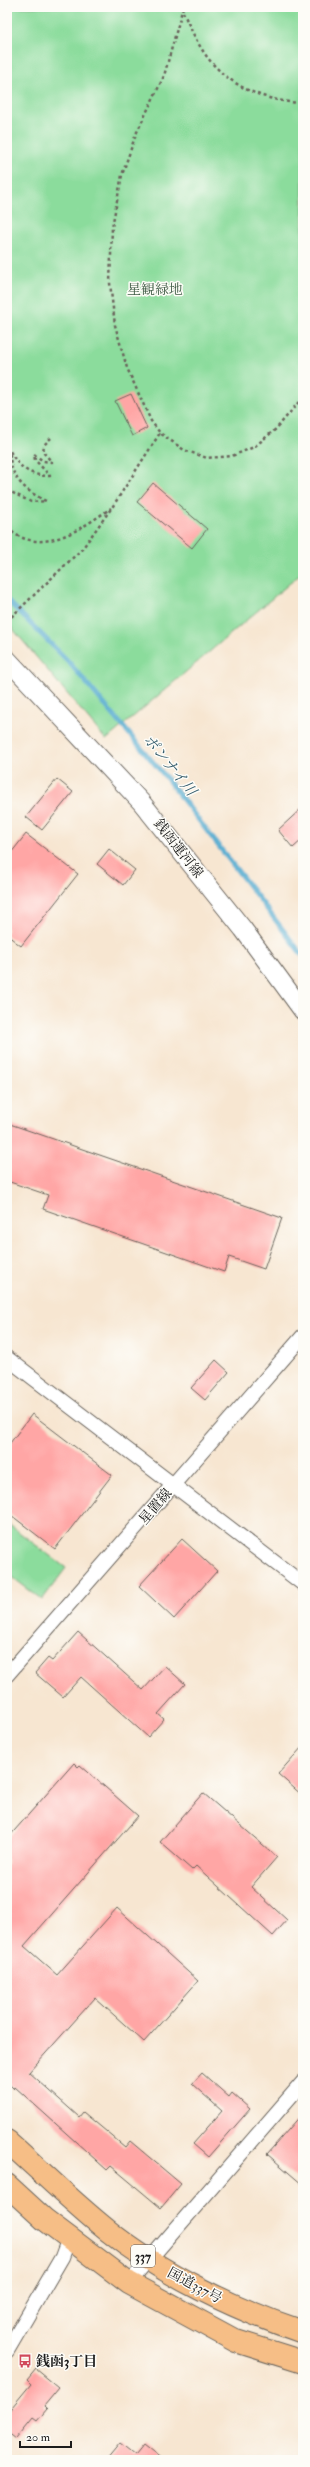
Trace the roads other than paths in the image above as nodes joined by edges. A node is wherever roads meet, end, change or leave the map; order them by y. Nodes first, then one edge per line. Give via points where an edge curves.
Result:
1 (7, 659) edge
2 (303, 1011) edge
3 (303, 1336) edge
4 (7, 1358) edge
5 (173, 1485) junction
6 (303, 1584) edge
7 (7, 1675) edge
8 (303, 2082) edge
9 (7, 2141) edge
10 (7, 2185) edge
11 (69, 2238) junction
12 (150, 2261) junction
13 (129, 2283) junction
14 (303, 2332) edge
15 (7, 2351) edge
16 (303, 2362) edge

1 - 2 street, 銭函運河線 via 142,803 243,929
3 - 5 street, 星置線
4 - 5 street
5 - 6 street
5 - 7 street, 星置線
8 - 12 street
9 - 12 highway, 国道337号 / 337 via 107,2230
10 - 11 highway, 国道337号 / 337
11 - 13 highway, 国道337号 / 337
11 - 15 street via 62,2257
12 - 13 street
12 - 14 highway, 国道337号 / 337 via 254,2316
13 - 16 highway, 国道337号 / 337 via 236,2341

